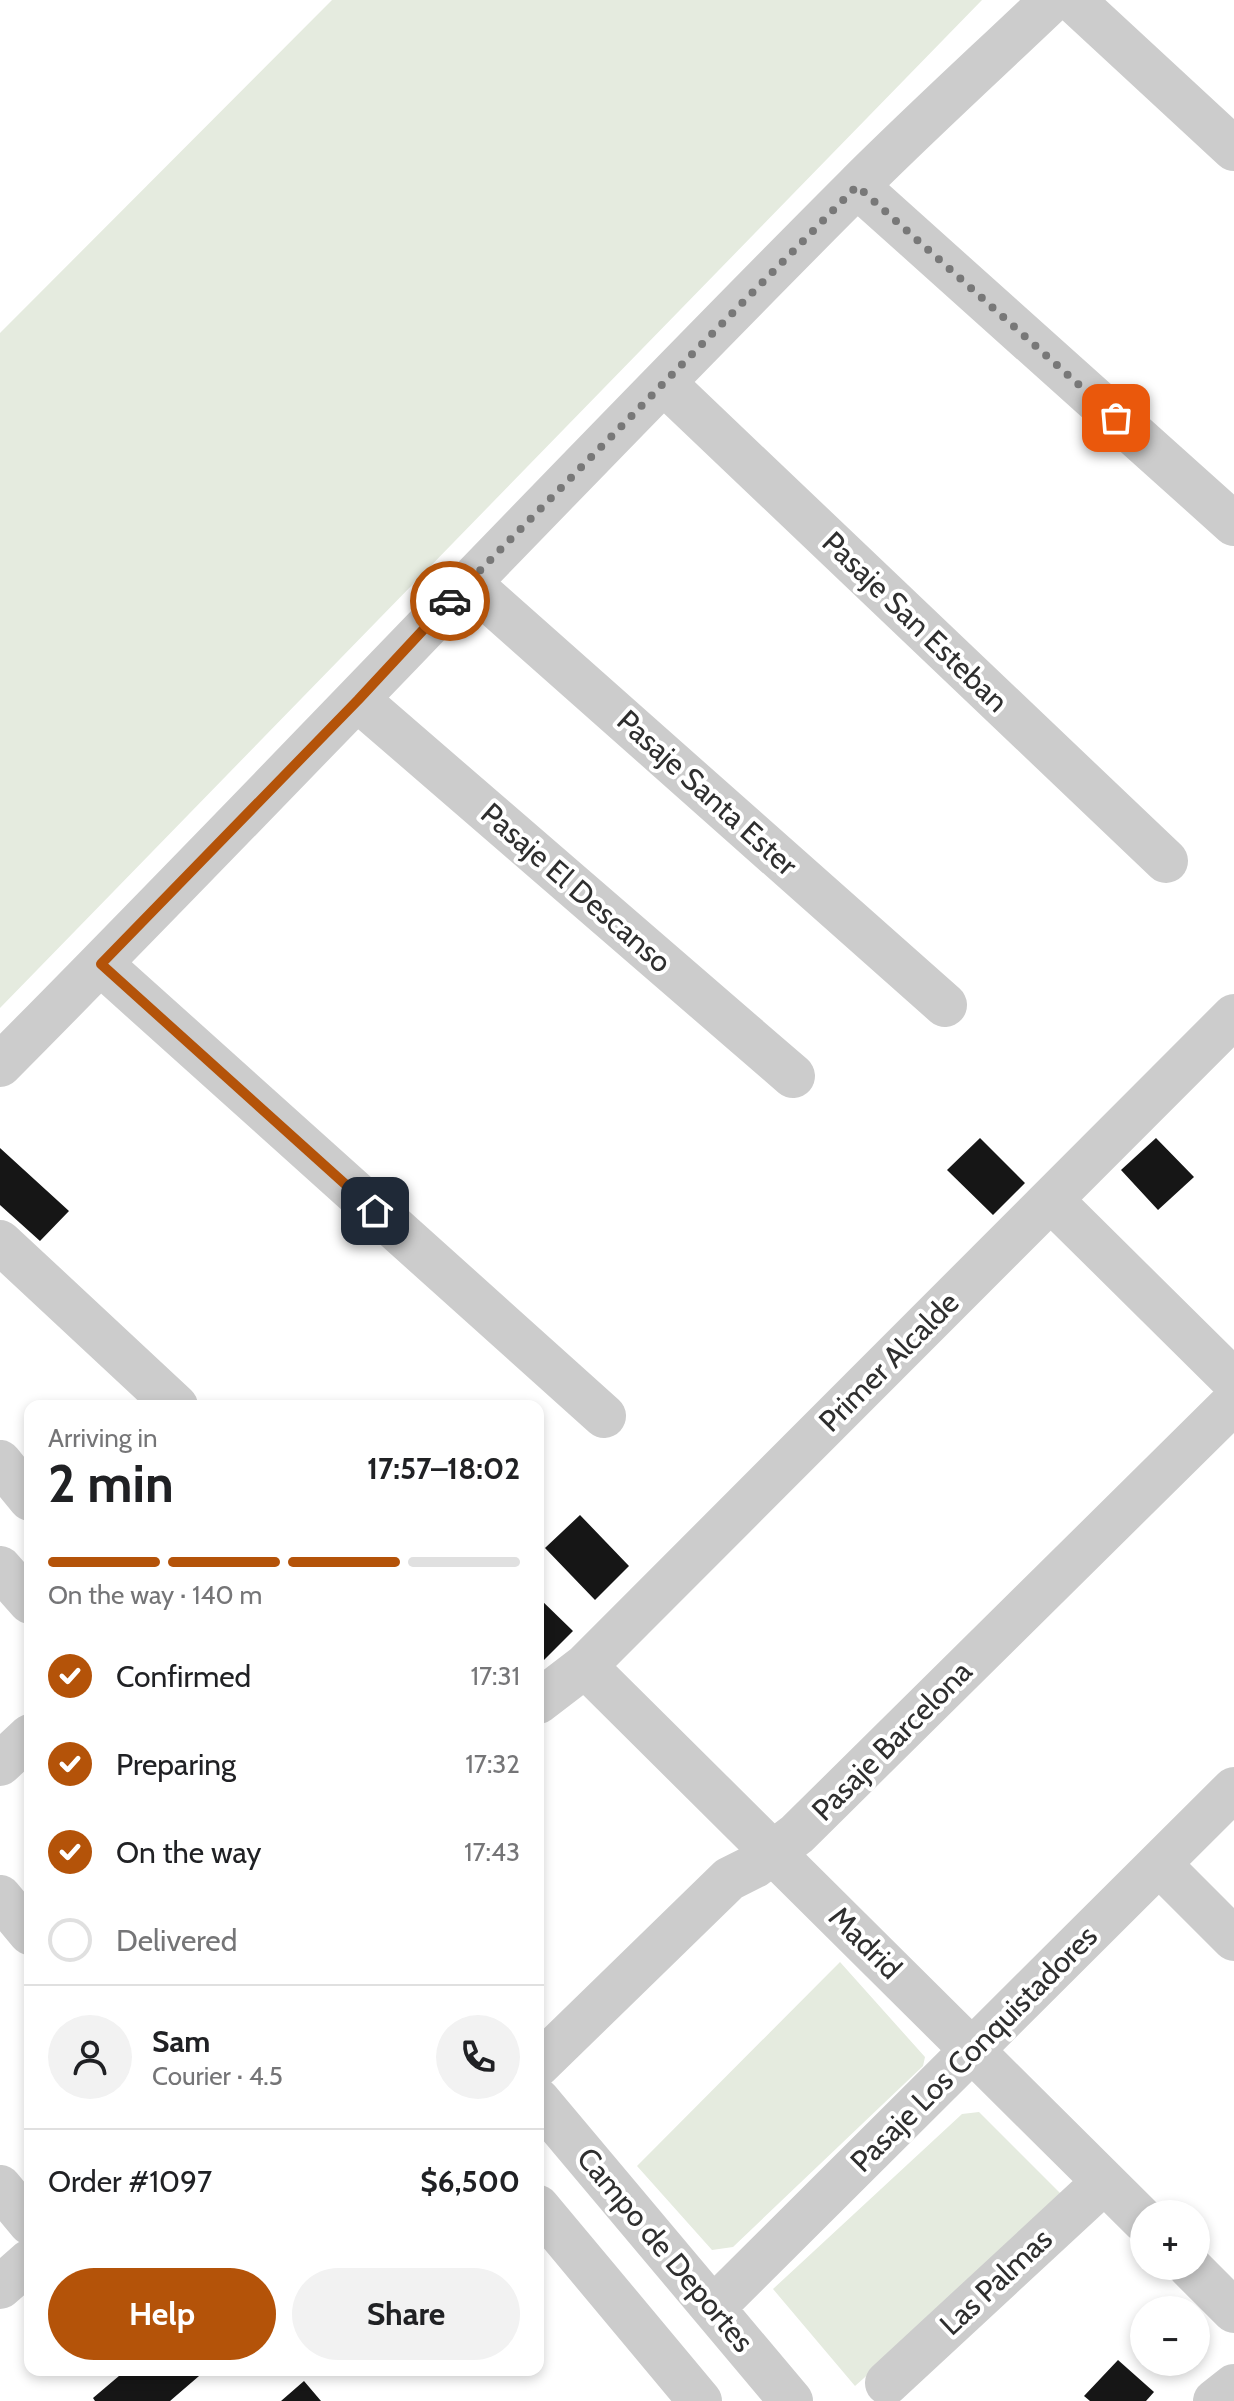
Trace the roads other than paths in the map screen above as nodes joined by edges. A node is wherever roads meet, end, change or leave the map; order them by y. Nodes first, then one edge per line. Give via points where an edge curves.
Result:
1 (1052, 0) edge
2 (1073, 0) edge
3 (1234, 149) edge
4 (857, 186) junction
5 (665, 384) junction
6 (1234, 524) edge
7 (468, 582) junction
8 (358, 700) junction
9 (1166, 861) dead end
10 (101, 964) junction
11 (945, 1005) dead end
12 (1234, 1016) edge
13 (0, 1065) edge
14 (793, 1076) dead end
15 (1051, 1200) junction
16 (0, 1242) edge
17 (1234, 1381) edge
18 (170, 1400) edge
19 (1234, 1402) edge
20 (604, 1416) dead end
21 (0, 1462) edge
22 (24, 1492) edge
23 (0, 1568) edge
24 (24, 1595) edge
25 (585, 1666) junction
26 (544, 1697) edge
27 (24, 1742) edge
28 (0, 1764) edge
29 (1234, 1789) edge
30 (773, 1852) junction
31 (1159, 1864) junction
32 (0, 1897) edge
33 (24, 1926) edge
34 (1234, 1939) edge
35 (973, 2051) junction
36 (544, 2059) edge
37 (544, 2107) edge
38 (1104, 2182) junction
39 (0, 2187) edge
40 (1130, 2207) edge
41 (544, 2214) edge
42 (24, 2216) edge
43 (24, 2266) edge
44 (1203, 2280) edge
45 (0, 2287) edge
46 (713, 2308) junction
47 (1234, 2311) edge
48 (887, 2383) dead end
49 (1234, 2386) edge
50 (700, 2401) edge
51 (791, 2401) edge
52 (1215, 2401) edge

1 - 4 street
2 - 3 street
4 - 5 street
4 - 6 street
5 - 7 street
5 - 9 street, Pasaje San Esteban
7 - 8 street
7 - 11 street, Pasaje Santa Ester
8 - 10 street
8 - 14 street, Pasaje El Descanso
10 - 13 street
10 - 20 street
12 - 15 street, Primer Alcalde
15 - 17 street
15 - 25 street, Primer Alcalde
16 - 18 street
19 - 30 street, Pasaje Barcelona
21 - 22 street
23 - 24 street
25 - 26 street, Primer Alcalde
25 - 30 street, Madrid
27 - 28 street
29 - 31 street, Pasaje Los Conquistadores
30 - 35 street, Madrid
30 - 36 street, Pasaje Barcelona via 729,1879
31 - 34 street
31 - 35 street, Pasaje Los Conquistadores
32 - 33 street
35 - 38 street, Madrid
35 - 46 street, Pasaje Los Conquistadores
37 - 46 street, Campo de Deportes
38 - 40 street, Madrid
38 - 48 street, Las Palmas
39 - 42 street
41 - 50 street
43 - 45 street
44 - 47 street
46 - 51 street, Campo de Deportes
49 - 52 street

